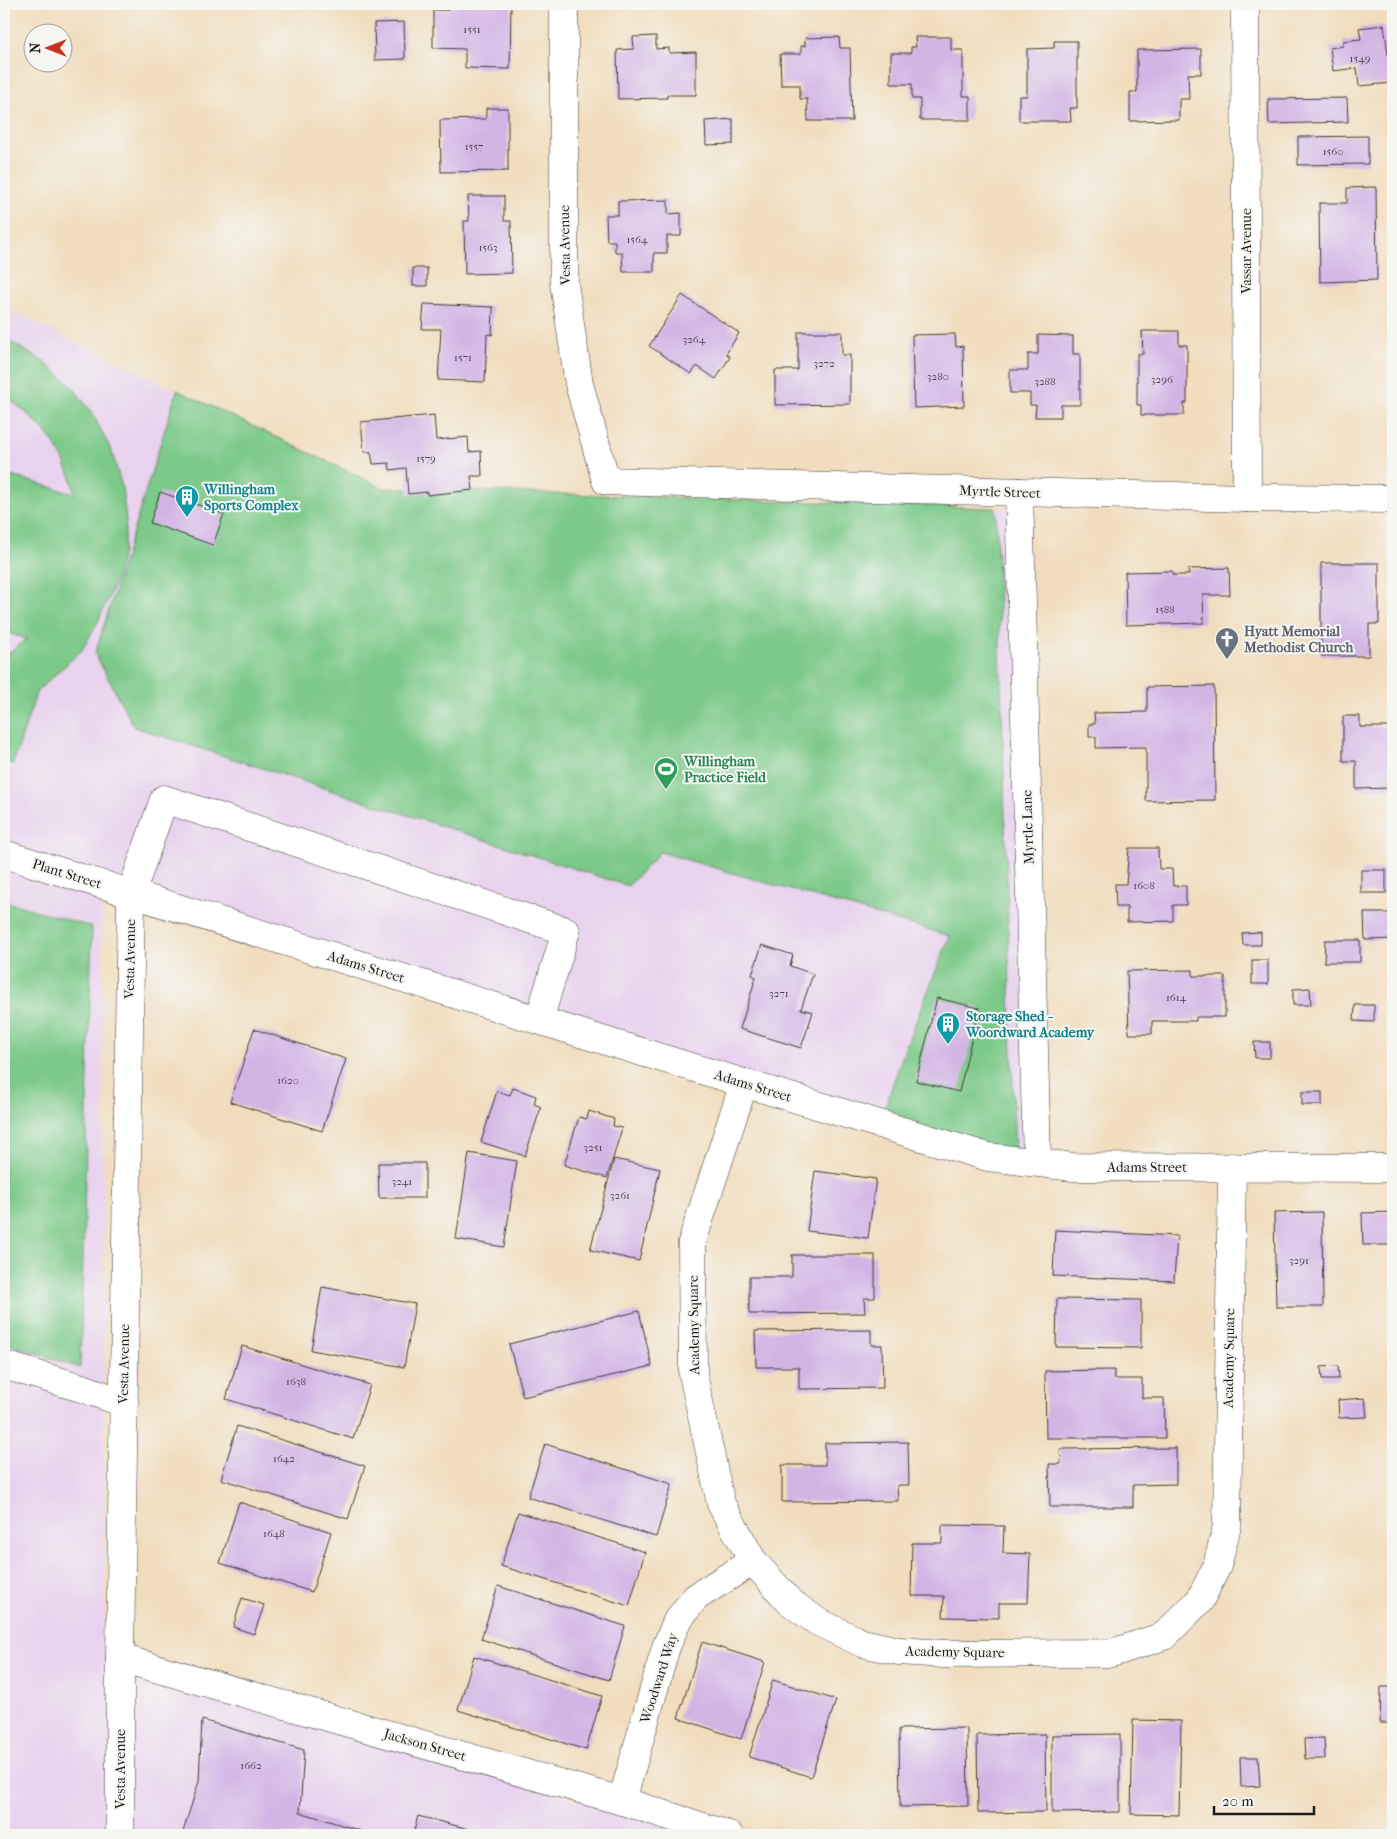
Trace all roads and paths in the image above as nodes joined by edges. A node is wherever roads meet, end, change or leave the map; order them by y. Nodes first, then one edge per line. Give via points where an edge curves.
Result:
1 (564, 4) edge
2 (1245, 4) edge
3 (606, 481) joint
4 (1019, 492) junction
5 (1248, 498) junction
6 (1393, 498) edge
7 (4, 854) edge
8 (131, 894) junction
9 (539, 1020) junction
10 (744, 1083) junction
11 (1037, 1162) junction
12 (1232, 1167) junction
13 (1393, 1168) edge
14 (4, 1365) edge
15 (124, 1403) junction
16 (753, 1561) junction
17 (120, 1658) junction
18 (622, 1801) junction
19 (120, 1835) edge
20 (729, 1835) edge

1 - 3 street, Vesta Avenue via 564,283 579,384
2 - 5 street, Vassar Avenue
3 - 4 street, Myrtle Street
4 - 5 street, Myrtle Street
4 - 11 street, Myrtle Lane
5 - 6 street, Myrtle Street
7 - 8 street, Plant Street
8 - 9 street, Adams Street
8 - 9 street, Vesta Avenue via 164,799 566,930
8 - 15 street, Vesta Avenue
9 - 10 street, Adams Street
10 - 11 street, Adams Street via 988,1157
10 - 16 street, Academy Square via 692,1242 693,1374 720,1504
11 - 12 street, Adams Street via 1073,1167
12 - 13 street, Adams Street
12 - 16 street, Academy Square via 1227,1526 1217,1566 1200,1600 1164,1636 1112,1653 944,1654 899,1651 862,1642 818,1622 790,1602
14 - 15 street
15 - 17 street, Vesta Avenue
16 - 18 street, Woodward Way via 696,1597 677,1621 666,1647
17 - 18 street, Jackson Street
17 - 19 street, Vesta Avenue
18 - 20 street, Jackson Street

